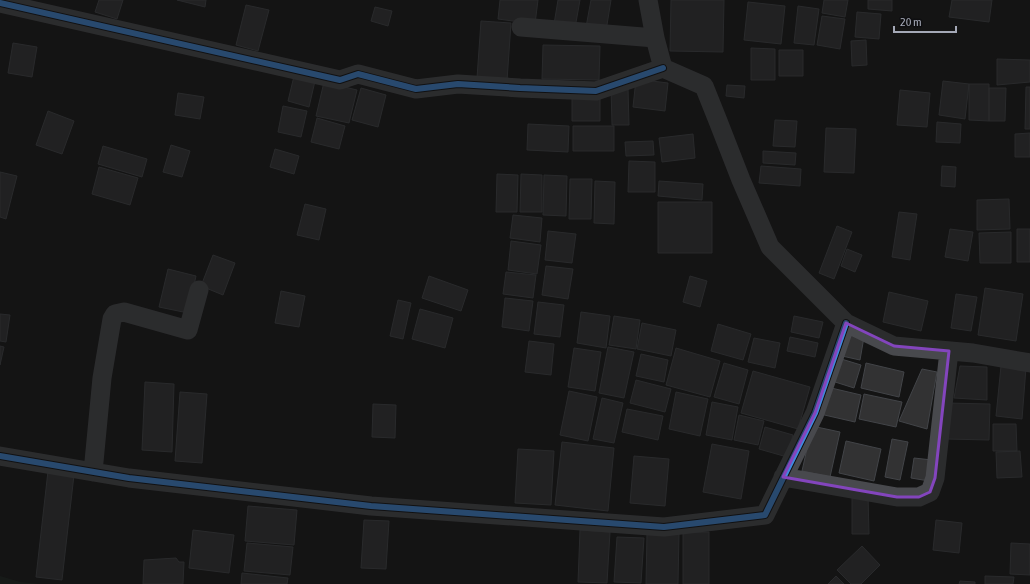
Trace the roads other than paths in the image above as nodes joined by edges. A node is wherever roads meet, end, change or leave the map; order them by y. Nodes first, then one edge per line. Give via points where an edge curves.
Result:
1 (648, 0) edge
2 (0, 4) edge
3 (521, 27) dead end
4 (655, 38) junction
5 (663, 68) junction
6 (199, 290) dead end
7 (846, 323) junction
8 (949, 351) junction
9 (1030, 363) edge
10 (0, 456) edge
11 (93, 472) junction
12 (783, 477) junction

1 - 4 street
2 - 5 street via 340,80 358,74 416,89 458,84 596,91
3 - 4 street
4 - 5 street
5 - 7 street via 704,86 770,247
6 - 11 street via 188,330 124,312 115,314 112,319 102,378
7 - 8 street via 894,346
7 - 12 street via 815,413
8 - 9 street
8 - 12 street via 935,478 930,492 919,497 897,497
10 - 11 street
11 - 12 street via 371,506 664,526 765,515

